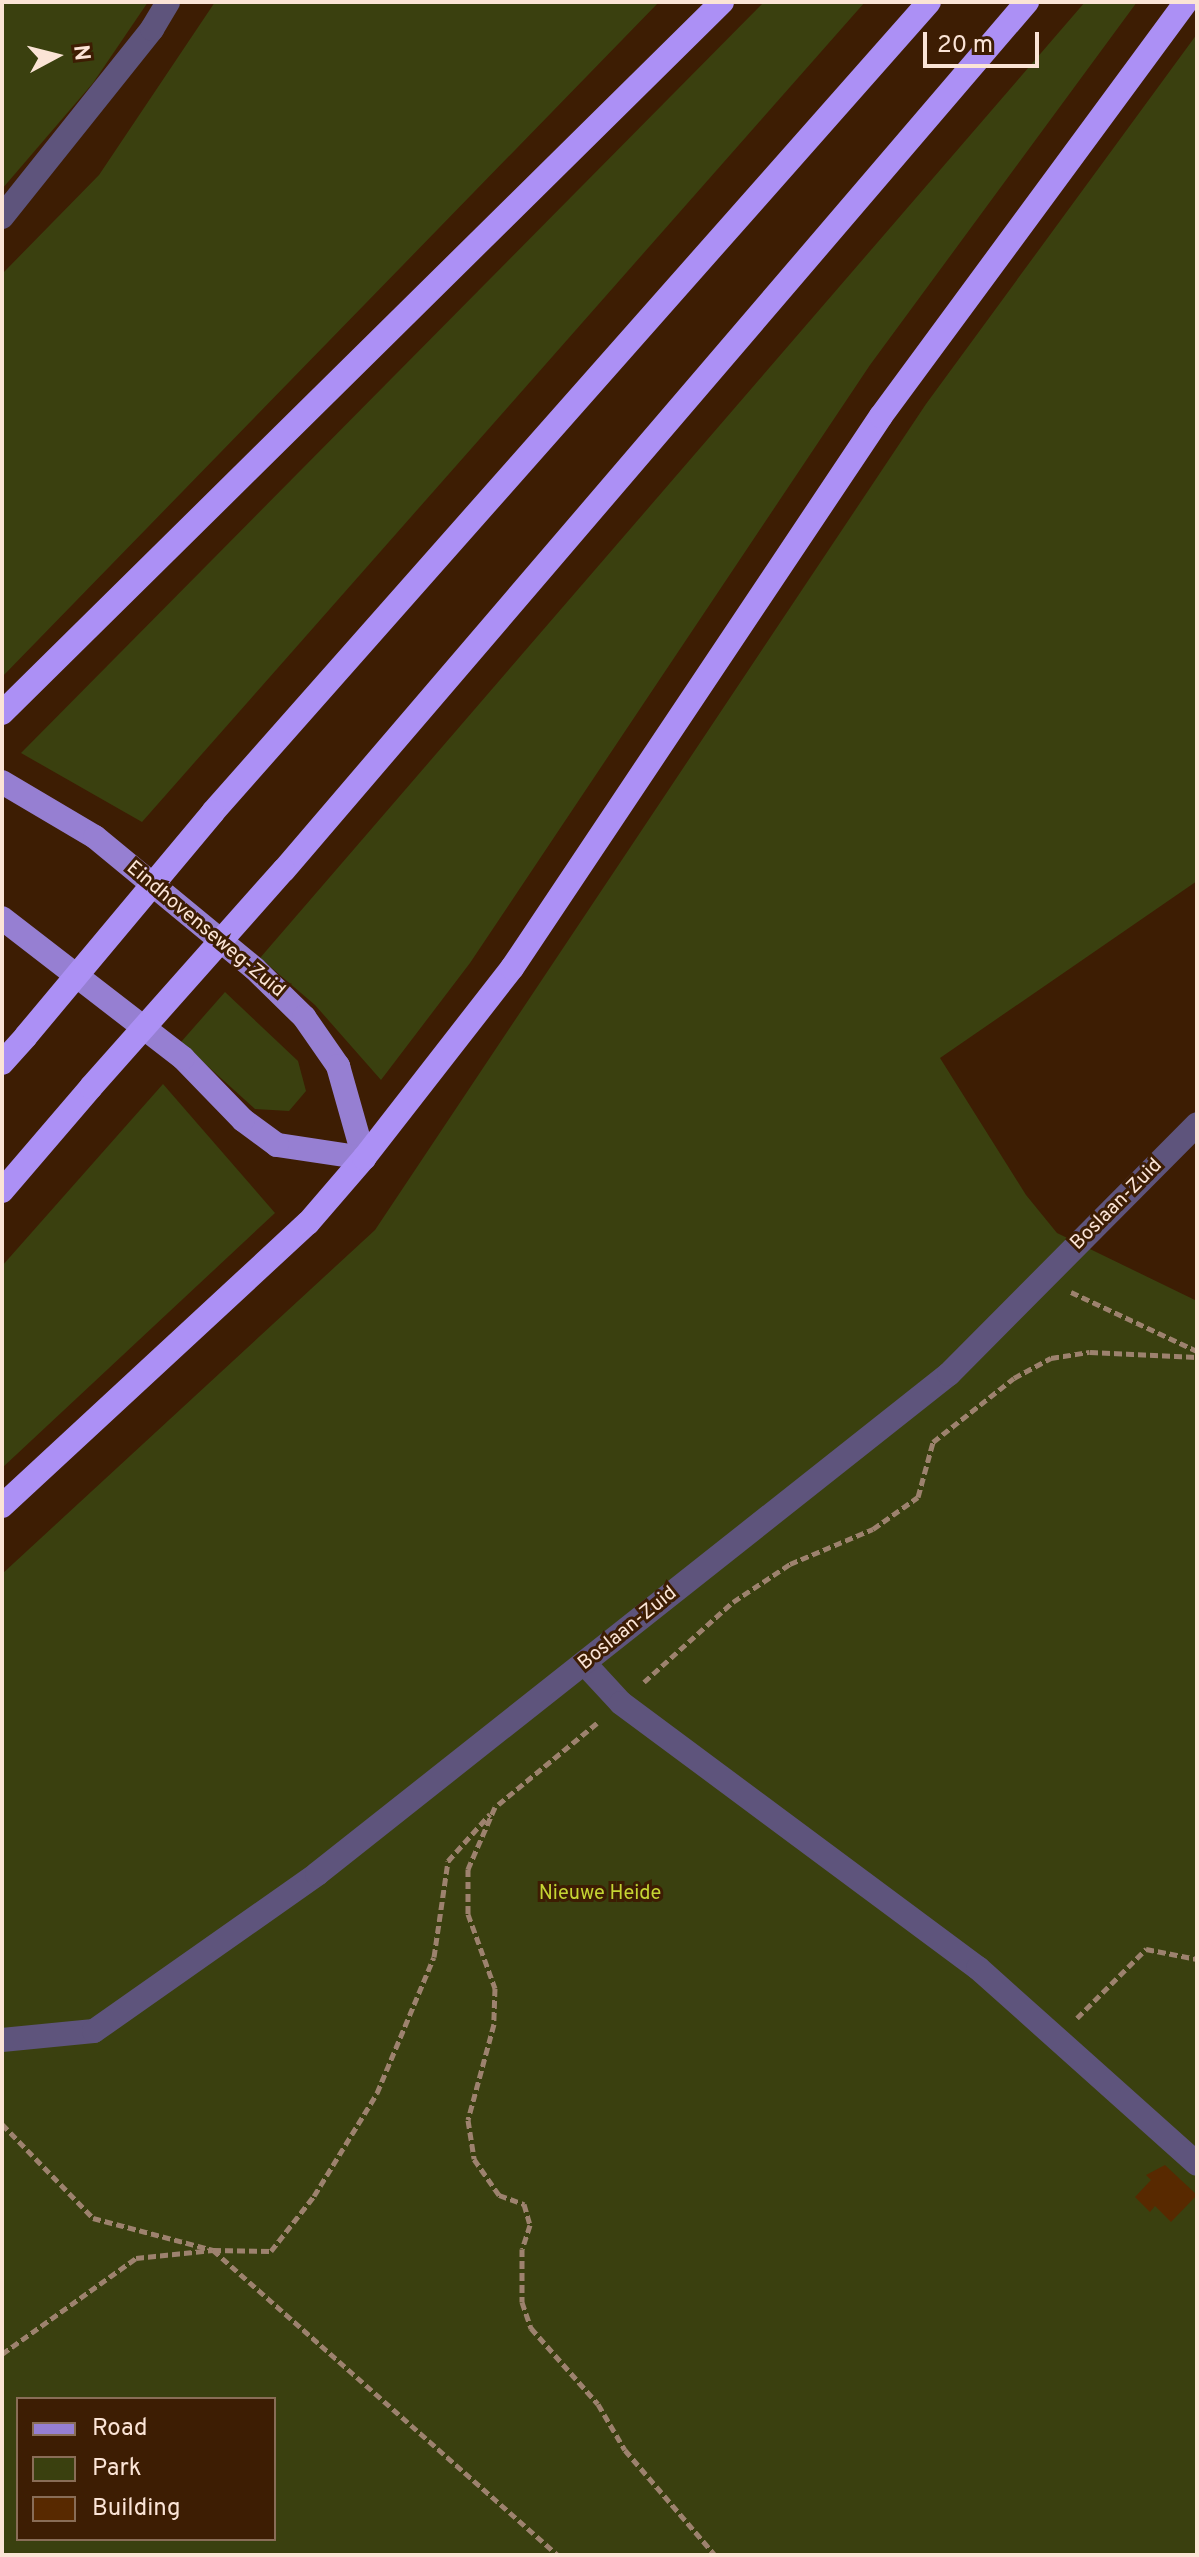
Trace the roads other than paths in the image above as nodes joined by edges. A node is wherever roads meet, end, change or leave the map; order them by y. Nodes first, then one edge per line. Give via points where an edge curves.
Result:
1 (168, 2) edge
2 (722, 2) edge
3 (929, 2) edge
4 (1027, 2) edge
5 (1186, 2) edge
6 (2, 217) edge
7 (2, 713) edge
8 (2, 782) edge
9 (2, 918) edge
10 (2, 1063) edge
11 (1197, 1124) edge
12 (364, 1158) junction
13 (2, 1191) edge
14 (2, 1506) edge
15 (585, 1664) junction
16 (2, 2040) edge
17 (1197, 2164) edge

1 - 6 street
2 - 7 highway
3 - 10 highway, bridge via 213,812
4 - 13 highway, bridge
5 - 12 highway via 881,416 512,968
8 - 12 main road, Eindhovenseweg-Zuid via 95,837 255,969 304,1017 338,1066
9 - 12 main road via 183,1058 243,1120 277,1145
11 - 15 street, Boslaan-Zuid via 949,1374
12 - 14 highway via 308,1223
15 - 16 street, Boslaan-Zuid via 317,1874 94,2031
15 - 17 street via 621,1703 978,1968

